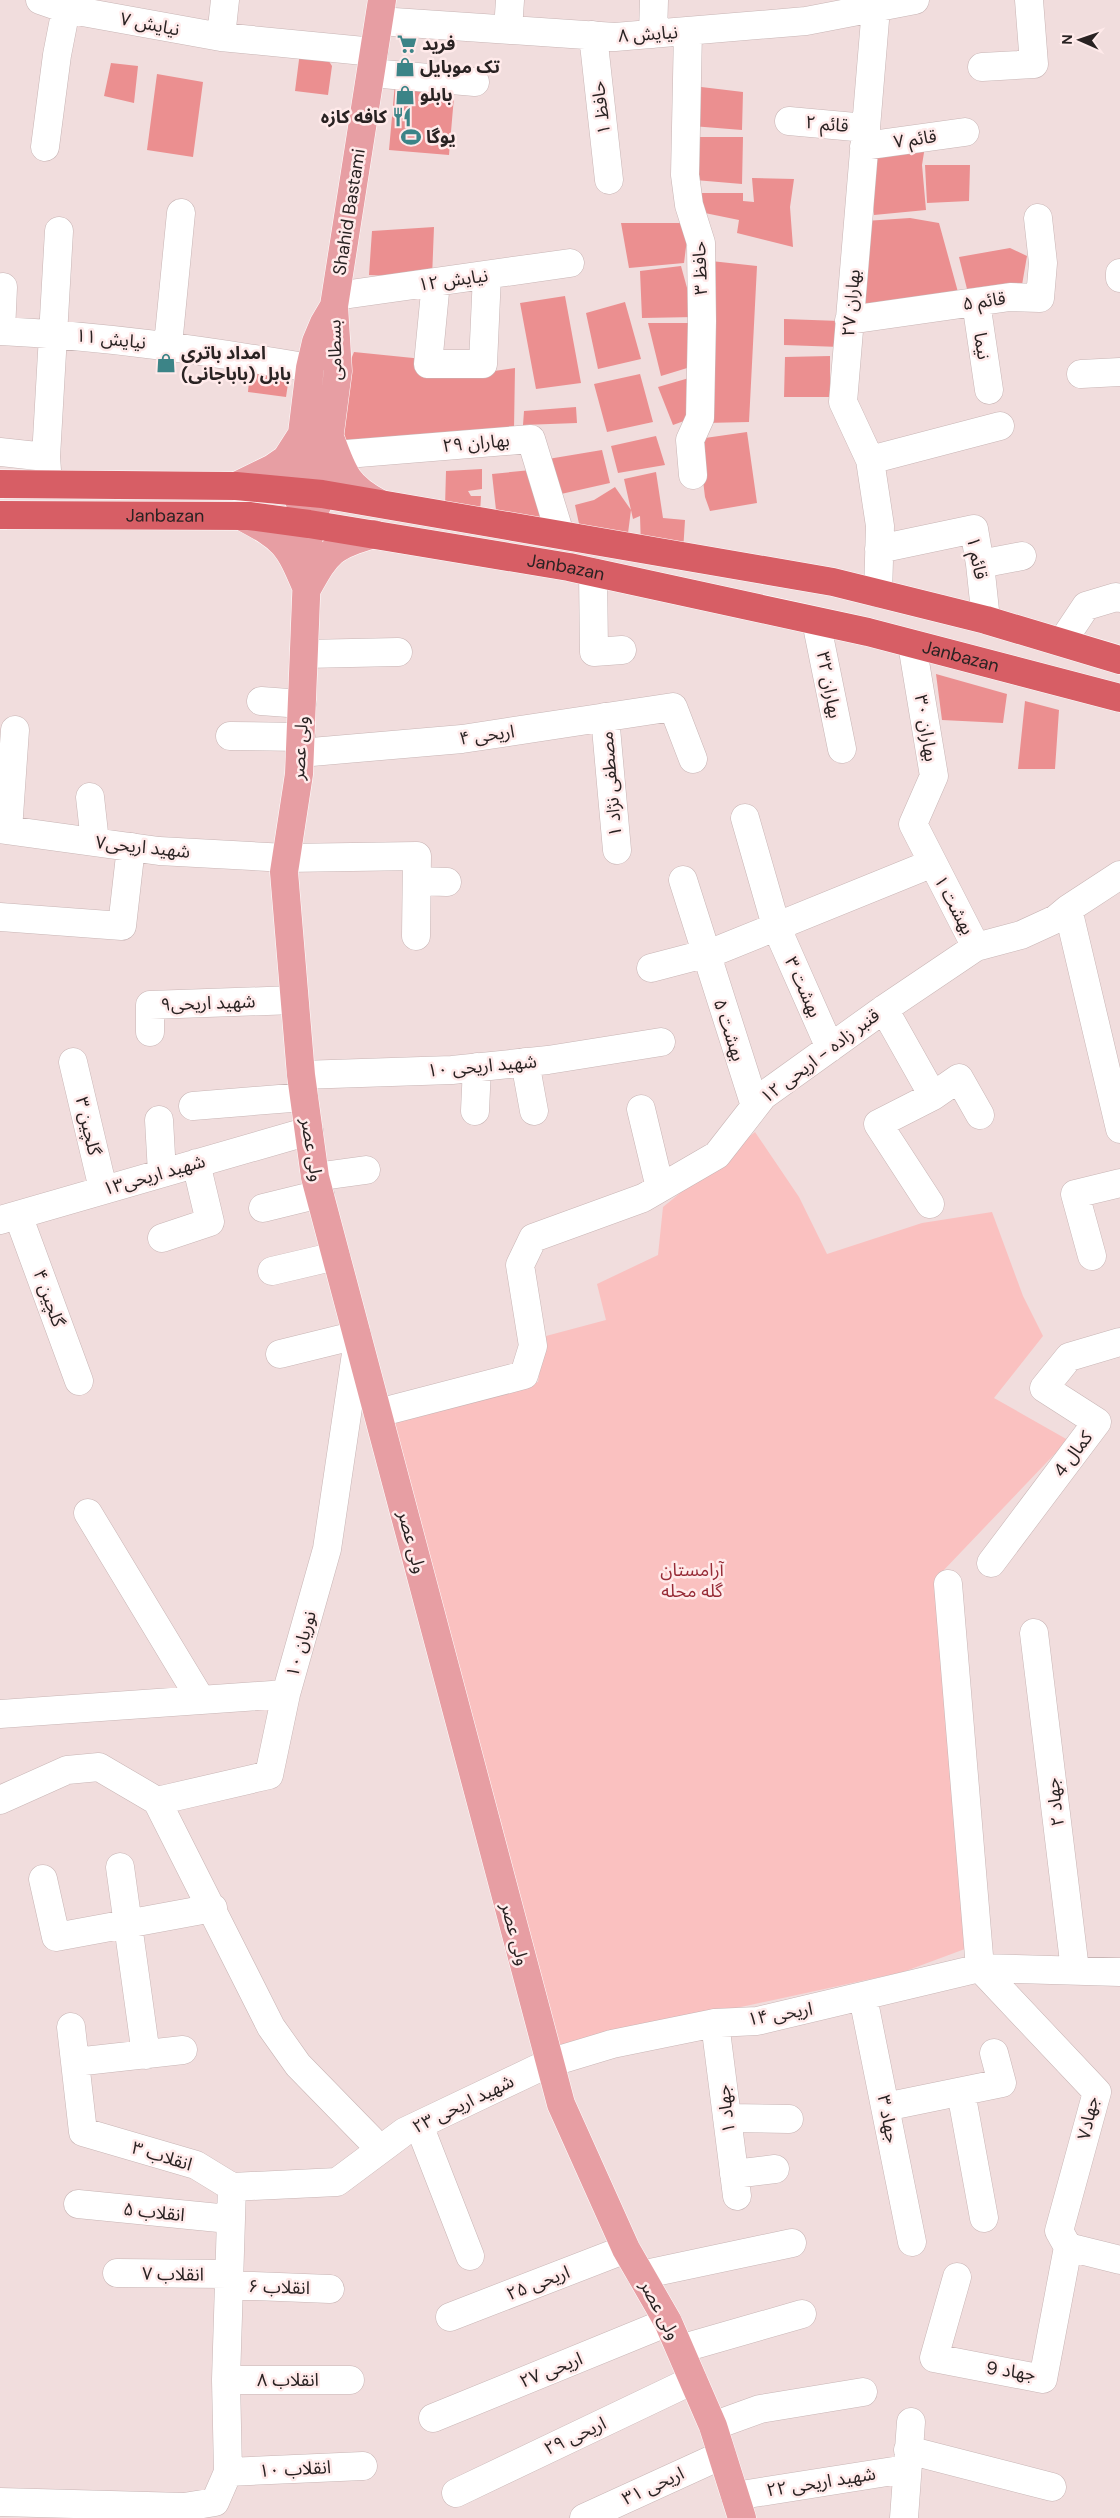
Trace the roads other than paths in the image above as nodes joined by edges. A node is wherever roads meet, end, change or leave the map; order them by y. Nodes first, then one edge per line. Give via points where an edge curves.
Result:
1 (40, 0) edge
2 (226, 0) edge
3 (510, 0) edge
4 (654, 0) edge
5 (915, 0) edge
6 (1029, 0) edge
7 (66, 8) junction
8 (876, 8) junction
9 (381, 11) edge
10 (508, 30) junction
11 (688, 31) junction
12 (653, 34) junction
13 (593, 36) junction
14 (221, 37) junction
15 (373, 63) junction
16 (982, 67) dead end
17 (475, 82) dead end
18 (789, 121) dead end
19 (965, 132) dead end
20 (865, 137) junction
21 (45, 147) dead end
22 (609, 180) dead end
23 (181, 213) dead end
24 (1038, 218) dead end
25 (58, 231) dead end
26 (570, 263) dead end
27 (1120, 274) edge
28 (487, 275) junction
29 (1120, 278) edge
30 (436, 282) junction
31 (3, 286) dead end
32 (335, 301) junction
33 (976, 302) junction
34 (849, 320) junction
35 (0, 331) edge
36 (52, 333) junction
37 (168, 345) junction
38 (310, 368) junction
39 (1120, 372) edge
40 (1080, 374) dead end
41 (989, 390) dead end
42 (1000, 426) dead end
43 (303, 433) junction
44 (329, 451) junction
45 (0, 452) edge
46 (870, 460) junction
47 (47, 471) junction
48 (694, 474) dead end
49 (0, 484) edge
50 (236, 486) junction
51 (295, 491) junction
52 (322, 494) junction
53 (379, 504) junction
54 (0, 515) edge
55 (239, 516) junction
56 (309, 524) junction
57 (374, 534) junction
58 (560, 534) junction
59 (879, 549) junction
60 (1022, 556) dead end
61 (980, 564) junction
62 (593, 572) junction
63 (307, 589) junction
64 (878, 593) junction
65 (1120, 598) edge
66 (986, 620) junction
67 (816, 621) junction
68 (1062, 642) junction
69 (912, 644) junction
70 (622, 650) dead end
71 (398, 652) dead end
72 (305, 654) junction
73 (1120, 660) edge
74 (1120, 698) edge
75 (261, 701) dead end
76 (302, 704) junction
77 (605, 718) junction
78 (15, 730) dead end
79 (230, 736) dead end
80 (300, 745) junction
81 (842, 749) dead end
82 (692, 759) dead end
83 (90, 797) dead end
84 (745, 818) dead end
85 (4, 830) edge
86 (95, 842) junction
87 (131, 847) junction
88 (617, 850) dead end
89 (286, 858) junction
90 (932, 863) junction
91 (1120, 875) edge
92 (682, 880) dead end
93 (417, 881) junction
94 (447, 882) dead end
95 (1068, 909) junction
96 (0, 917) edge
97 (776, 926) junction
98 (416, 936) dead end
99 (976, 947) junction
100 (704, 954) junction
101 (651, 968) dead end
102 (294, 1000) junction
103 (884, 1009) junction
104 (150, 1032) dead end
105 (661, 1042) dead end
106 (830, 1048) junction
107 (73, 1062) dead end
108 (525, 1062) junction
109 (477, 1067) junction
110 (302, 1086) junction
111 (933, 1096) junction
112 (193, 1106) dead end
113 (754, 1106) junction
114 (642, 1109) dead end
115 (534, 1111) dead end
116 (475, 1112) dead end
117 (980, 1115) dead end
118 (159, 1120) dead end
119 (1120, 1129) edge
120 (308, 1131) junction
121 (196, 1163) junction
122 (366, 1170) dead end
123 (162, 1173) junction
124 (1120, 1182) edge
125 (317, 1185) junction
126 (660, 1188) junction
127 (103, 1189) junction
128 (930, 1204) dead end
129 (263, 1208) dead end
130 (5, 1215) edge
131 (162, 1238) dead end
132 (336, 1256) junction
133 (1092, 1256) dead end
134 (272, 1271) dead end
135 (358, 1338) junction
136 (1120, 1342) edge
137 (280, 1354) dead end
138 (79, 1381) dead end
139 (378, 1413) junction
140 (88, 1512) dead end
141 (991, 1563) dead end
142 (948, 1584) dead end
143 (1034, 1633) dead end
144 (286, 1694) junction
145 (201, 1700) junction
146 (0, 1714) edge
147 (0, 1800) edge
148 (157, 1801) junction
149 (120, 1867) dead end
150 (43, 1879) dead end
151 (213, 1908) junction
152 (128, 1924) junction
153 (980, 1968) junction
154 (1076, 1970) junction
155 (1120, 1972) edge
156 (863, 1997) junction
157 (716, 2023) junction
158 (71, 2027) dead end
159 (183, 2050) dead end
160 (994, 2052) dead end
161 (146, 2055) junction
162 (75, 2062) junction
163 (550, 2063) junction
164 (960, 2092) junction
165 (885, 2107) junction
166 (727, 2118) junction
167 (789, 2119) dead end
168 (419, 2125) junction
169 (380, 2149) junction
170 (775, 2169) dead end
171 (232, 2187) junction
172 (78, 2204) dead end
173 (984, 2218) dead end
174 (230, 2219) junction
175 (912, 2242) dead end
176 (792, 2243) dead end
177 (1068, 2247) junction
178 (626, 2249) junction
179 (470, 2256) dead end
180 (1120, 2260) edge
181 (117, 2273) dead end
182 (641, 2275) junction
183 (957, 2277) dead end
184 (228, 2280) junction
185 (330, 2289) dead end
186 (802, 2314) dead end
187 (450, 2317) dead end
188 (668, 2322) junction
189 (680, 2349) junction
190 (226, 2380) junction
191 (350, 2380) dead end
192 (693, 2380) junction
193 (863, 2392) dead end
194 (433, 2418) dead end
195 (911, 2422) dead end
196 (713, 2426) junction
197 (722, 2454) junction
198 (907, 2459) junction
199 (363, 2466) dead end
200 (228, 2472) junction
201 (1052, 2487) dead end
202 (456, 2493) dead end
203 (6, 2507) edge
204 (739, 2507) edge
205 (184, 2513) edge
206 (584, 2518) edge
207 (904, 2518) edge

1 - 7 street, نیایش ۷
2 - 14 street
3 - 10 street
4 - 12 street
5 - 8 street, نیایش ۸
6 - 16 street via 1034,64
7 - 14 street, نیایش ۷
7 - 21 street
8 - 11 street, نیایش ۸ via 806,21
8 - 20 street, بهاران ۲۷
9 - 10 street, نیایش ۸
9 - 15 main road, Shahid Bastami
10 - 13 street, نیایش ۸
11 - 12 street, نیایش ۸
11 - 48 street, حافظ ۳ via 685,175 689,204 701,243 700,418 690,440
12 - 13 street, نیایش ۸
13 - 22 street, حافظ ۱
14 - 15 street, نیایش ۷
15 - 17 street, نیایش ۷
15 - 32 main road, Shahid Bastami
18 - 20 street, قائم ۲
19 - 20 street, قائم ۷
20 - 34 street, بهاران ۲۷
23 - 37 street
24 - 33 street, قائم ۵ via 1043,263 1040,298 1010,297
25 - 36 street
26 - 28 street, نیایش ۱۲
27 - 29 street
28 - 30 street, نیایش ۱۲
28 - 30 street via 483,364 428,364
30 - 32 street, نیایش ۱۲
31 - 35 street
32 - 38 main road, بسطامی via 316,342
32 - 44 main road, بسطامی via 338,371
33 - 34 street, قائم ۵
33 - 41 street, نیما
34 - 46 street, بهاران ۲۷ via 843,402
35 - 36 street, نیایش ۱۱
36 - 37 street, نیایش ۱۱
36 - 47 street
37 - 38 street, نیایش ۱۱
38 - 43 main road, بسطامی
39 - 40 street
42 - 46 street
43 - 50 main road via 286,458
43 - 51 main road, بسطامی
44 - 52 main road, بسطامی
44 - 53 main road via 348,482
44 - 58 street, بهاران ۲۹ via 531,439
45 - 47 street
46 - 59 street, بهاران ۲۷ via 880,526
47 - 49 highway, Janbazan
47 - 50 highway, Janbazan
50 - 51 highway, Janbazan
51 - 52 highway, Janbazan
51 - 56 main road
52 - 53 highway, Janbazan
52 - 56 main road, بسطامی
53 - 58 highway, Janbazan
54 - 55 highway, Janbazan
55 - 56 highway, Janbazan
55 - 63 main road via 273,533 285,544
56 - 57 highway, Janbazan
56 - 63 main road, ولی عصر
57 - 62 highway, Janbazan
57 - 63 main road via 332,550
58 - 64 highway, Janbazan via 833,582
59 - 61 street, قائم ۱ via 974,529
59 - 64 street, بهاران ۲۷
60 - 61 street
61 - 66 street, قائم ۱
62 - 67 highway, Janbazan
62 - 70 street via 594,652
63 - 72 main road, ولی عصر
64 - 66 highway, Janbazan
65 - 68 street via 1086,606
66 - 68 highway, Janbazan
67 - 69 highway, Janbazan
67 - 81 street, بهاران ۳۲
68 - 73 highway, Janbazan
69 - 74 highway, Janbazan
69 - 90 street, بهاران ۳۰ via 934,776 913,824
71 - 72 street
72 - 76 main road, ولی عصر
75 - 76 street
76 - 80 main road, ولی عصر
77 - 80 street, اریحی ۴ via 462,739
77 - 82 street, اریحی ۴ via 673,707
77 - 88 street, مصطفی نژاد ۱
78 - 85 street
79 - 80 street, اریحی ۴
80 - 89 main road, ولی عصر via 299,774
83 - 86 street
84 - 97 street, بهشت ۳
85 - 86 street, شهید اریحی۷
86 - 87 street, شهید اریحی۷
87 - 89 street, شهید اریحی۷
87 - 96 street via 122,926
89 - 93 street, شهید اریحی۷ via 417,856
89 - 102 main road, ولی عصر via 284,872
90 - 97 street
90 - 99 street, بهشت ۱
91 - 95 street, قنبر زاده - اریحی ۱۲
92 - 100 street, بهشت ۵
93 - 94 street
93 - 98 street
95 - 99 street, قنبر زاده - اریحی ۱۲ via 1056,919 1021,935
95 - 119 street
97 - 100 street
97 - 106 street, بهشت ۳
99 - 103 street, قنبر زاده - اریحی ۱۲
100 - 101 street
100 - 113 street, بهشت ۵
102 - 104 street, شهید اریحی۹ via 150,1004
102 - 110 main road, ولی عصر
103 - 106 street, قنبر زاده - اریحی ۱۲
103 - 111 street
105 - 108 street, شهید اریحی ۱۰
106 - 113 street, قنبر زاده - اریحی ۱۲
107 - 127 street, گلچین ۳
108 - 109 street, شهید اریحی ۱۰
108 - 115 street
109 - 110 street, شهید اریحی ۱۰ via 388,1073
109 - 116 street
110 - 112 street, شهید اریحی ۱۰
110 - 120 main road, ولی عصر
111 - 117 street via 959,1078
111 - 128 street via 878,1124
113 - 126 street, قنبر زاده - اریحی ۱۲ via 717,1155
114 - 126 street
118 - 123 street
120 - 121 street, شهید اریحی۱۳
120 - 125 main road, ولی عصر
121 - 123 street, شهید اریحی۱۳
121 - 131 street via 210,1222
122 - 125 street
123 - 127 street, شهید اریحی۱۳
124 - 133 street via 1075,1194
125 - 129 street
125 - 132 main road, ولی عصر
126 - 139 street, قنبر زاده - اریحی ۱۲ via 643,1198 533,1238 520,1265 533,1346 524,1375
127 - 130 street, شهید اریحی۱۳
130 - 138 street, گلچین ۴
132 - 134 street
132 - 135 main road, ولی عصر
135 - 137 street
135 - 139 main road, ولی عصر
135 - 144 street, نوریان ۱۰ via 327,1549
136 - 141 street, کمال 4 via 1069,1357 1044,1388 1097,1422
139 - 163 main road, ولی عصر
140 - 145 street
142 - 153 street
143 - 154 street, جهاد ۲
144 - 145 street, نوریان ۱۰
144 - 148 street via 269,1775
145 - 146 street, نوریان ۱۰
147 - 148 street via 67,1770 99,1767
148 - 151 street
149 - 152 street
150 - 152 street via 56,1937
151 - 152 street
151 - 169 street via 271,2027 298,2065
152 - 161 street
153 - 154 street, اریحی ۱۴
153 - 156 street, اریحی ۱۴
153 - 177 street, جهاد۷ via 1097,2092 1059,2231
154 - 155 street, اریحی ۱۴
156 - 157 street, اریحی ۱۴ via 757,2022
156 - 165 street, جهاد ۳
157 - 163 street, اریحی ۱۴ via 612,2044
157 - 166 street, جهاد ۱
158 - 162 street
159 - 161 street
160 - 164 street via 1002,2083
161 - 162 street
162 - 171 street, انقلاب ۳ via 83,2132 196,2165
163 - 168 street, شهید اریحی ۲۳
163 - 178 main road, ولی عصر via 560,2104
164 - 165 street
164 - 173 street
165 - 175 street, جهاد ۳
166 - 167 street
166 - 170 street, جهاد ۱ via 735,2185
168 - 169 street, شهید اریحی ۲۳
168 - 179 street
169 - 171 street, شهید اریحی ۲۳ via 337,2182
171 - 174 street
172 - 174 street, انقلاب ۵
174 - 184 street
176 - 182 street
177 - 180 street
177 - 183 street, جهاد 9 via 1043,2379 934,2358
178 - 182 main road, ولی عصر
178 - 187 street, اریحی ۲۵
181 - 184 street, انقلاب ۷
182 - 188 main road, ولی عصر
184 - 185 street, انقلاب ۶
184 - 190 street
186 - 189 street
188 - 189 main road, ولی عصر
188 - 194 street, اریحی ۲۷
189 - 192 main road, ولی عصر
190 - 191 street, انقلاب ۸
190 - 200 street
192 - 196 main road, ولی عصر
192 - 202 street, اریحی ۲۹
193 - 196 street via 760,2409
195 - 198 street
196 - 197 main road, ولی عصر
197 - 204 main road, ولی عصر
197 - 206 street, اریحی ۳۱
198 - 201 street
198 - 204 street, شهید اریحی ۲۲
198 - 207 street
199 - 200 street, انقلاب ۱۰
200 - 205 street via 215,2502
203 - 205 street

